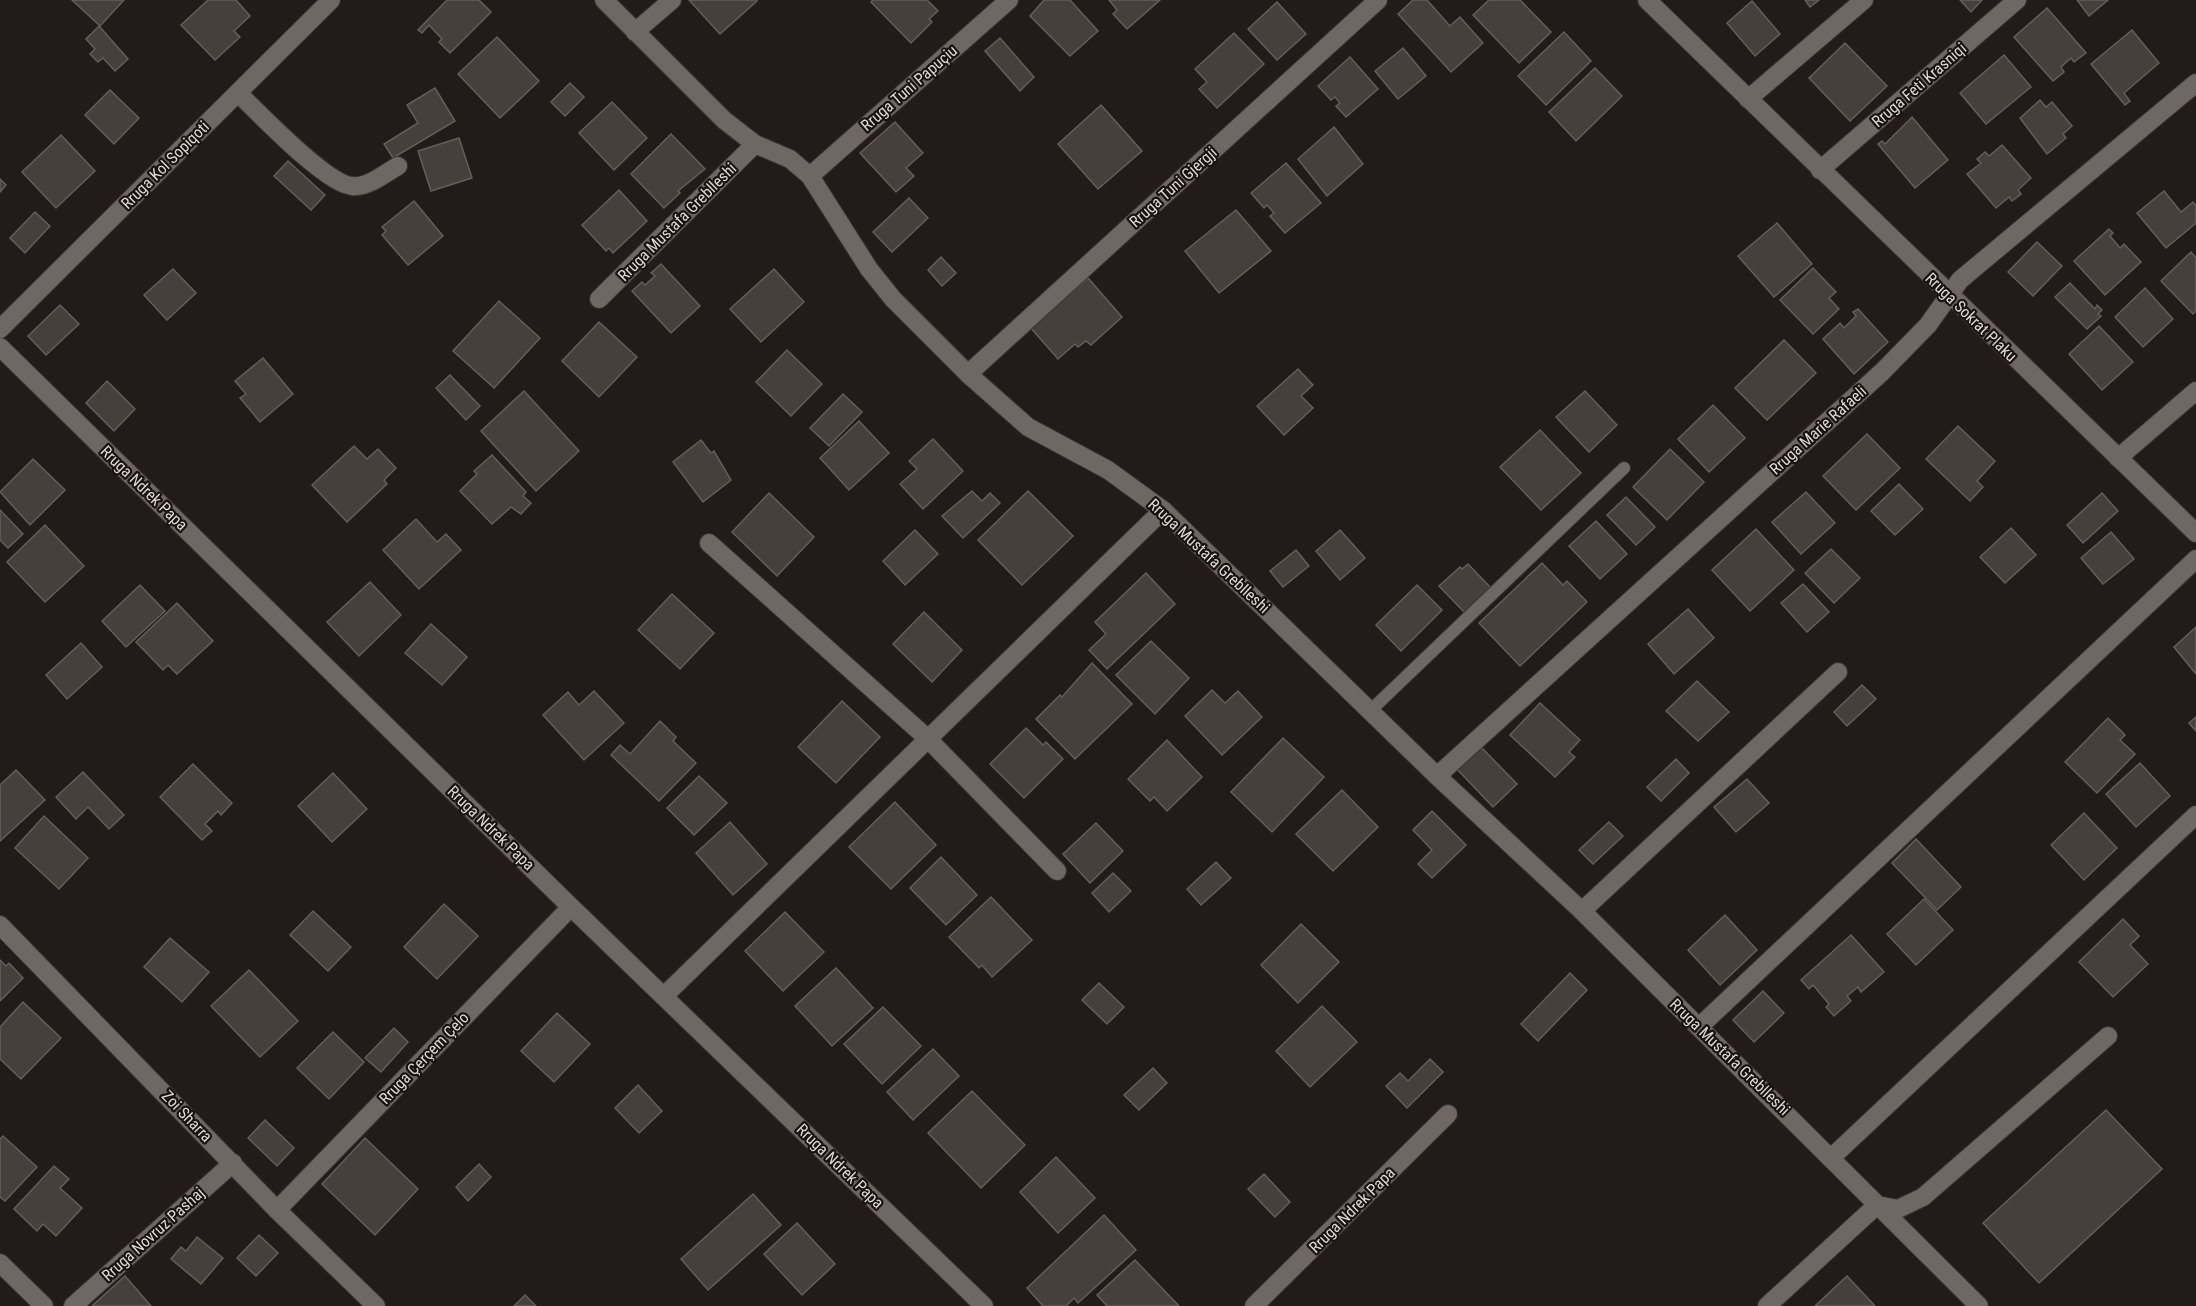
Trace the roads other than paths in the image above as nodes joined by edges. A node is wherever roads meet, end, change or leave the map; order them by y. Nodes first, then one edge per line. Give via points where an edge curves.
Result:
1 (331, 0) edge
2 (604, 0) edge
3 (672, 0) edge
4 (1009, 0) edge
5 (1378, 0) edge
6 (1647, 0) edge
7 (1864, 0) edge
8 (2018, 0) edge
9 (635, 32) junction
10 (2196, 83) edge
11 (238, 93) junction
12 (1748, 99) junction
13 (755, 144) junction
14 (398, 166) dead end
15 (1820, 170) junction
16 (810, 176) junction
17 (1949, 296) junction
18 (599, 299) dead end
19 (0, 329) edge
20 (0, 347) edge
21 (968, 374) junction
22 (2196, 391) edge
23 (2118, 458) junction
24 (1624, 468) dead end
25 (1163, 510) junction
26 (2196, 533) edge
27 (709, 543) dead end
28 (2196, 560) edge
29 (1838, 672) dead end
30 (1370, 711) junction
31 (927, 738) junction
32 (1437, 776) junction
33 (2196, 815) edge
34 (1058, 871) dead end
35 (571, 907) junction
36 (1582, 911) junction
37 (0, 925) edge
38 (664, 996) junction
39 (1699, 1027) junction
40 (2108, 1036) dead end
41 (1448, 1114) dead end
42 (1832, 1157) junction
43 (233, 1163) junction
44 (1877, 1205) junction
45 (278, 1210) junction
46 (0, 1263) edge
47 (44, 1306) edge
48 (73, 1306) edge
49 (376, 1306) edge
50 (984, 1306) edge
51 (1254, 1306) edge
52 (1767, 1306) edge
53 (1979, 1306) edge

1 - 11 street, Rruga Kol Sopiqoti
2 - 9 street, Rruga Mustafa Greblleshi
3 - 9 street
4 - 16 street, Rruga Tuni Papuçiu
5 - 21 street, Rruga Tuni Gjergji
6 - 12 street, Rruga Sokrat Plaku
7 - 12 street
8 - 15 street, Rruga Feti Krasniqi
9 - 13 street, Rruga Mustafa Greblleshi via 694,93
10 - 17 street, Rruga Marie Rafaeli via 1960,280
11 - 14 street via 307,158 351,186 366,184
11 - 19 street, Rruga Kol Sopiqoti
12 - 15 street, Rruga Sokrat Plaku
13 - 16 street, Rruga Mustafa Greblleshi via 790,159
13 - 18 street, Rruga Mustafa Greblleshi
15 - 17 street, Rruga Sokrat Plaku
16 - 21 street, Rruga Mustafa Greblleshi via 881,284
17 - 23 street, Rruga Sokrat Plaku
17 - 32 street, Rruga Marie Rafaeli via 1928,325 1882,372
20 - 35 street, Rruga Ndrek Papa
21 - 25 street, Rruga Mustafa Greblleshi via 1028,427 1108,470
22 - 23 street
23 - 26 street, Rruga Sokrat Plaku
24 - 30 lane
25 - 30 street, Rruga Mustafa Greblleshi
25 - 31 street
27 - 31 street
28 - 39 street
29 - 36 street
30 - 32 street, Rruga Mustafa Greblleshi
31 - 34 street
31 - 38 street
32 - 36 street, Rruga Mustafa Greblleshi
33 - 42 street
35 - 38 street, Rruga Ndrek Papa
35 - 45 street, Rruga Çerçem Çelo
36 - 39 street, Rruga Mustafa Greblleshi
37 - 43 street, Zoi Sharra
38 - 50 street, Rruga Ndrek Papa
39 - 42 street, Rruga Mustafa Greblleshi
40 - 44 street via 1923,1197 1898,1209
41 - 51 street, Rruga Ndrek Papa
42 - 44 street, Rruga Mustafa Greblleshi
43 - 45 street, Zoi Sharra
43 - 48 street, Rruga Novruz Pashaj
44 - 52 street
44 - 53 street, Rruga Mustafa Greblleshi
45 - 49 street, Zoi Sharra
46 - 47 street

